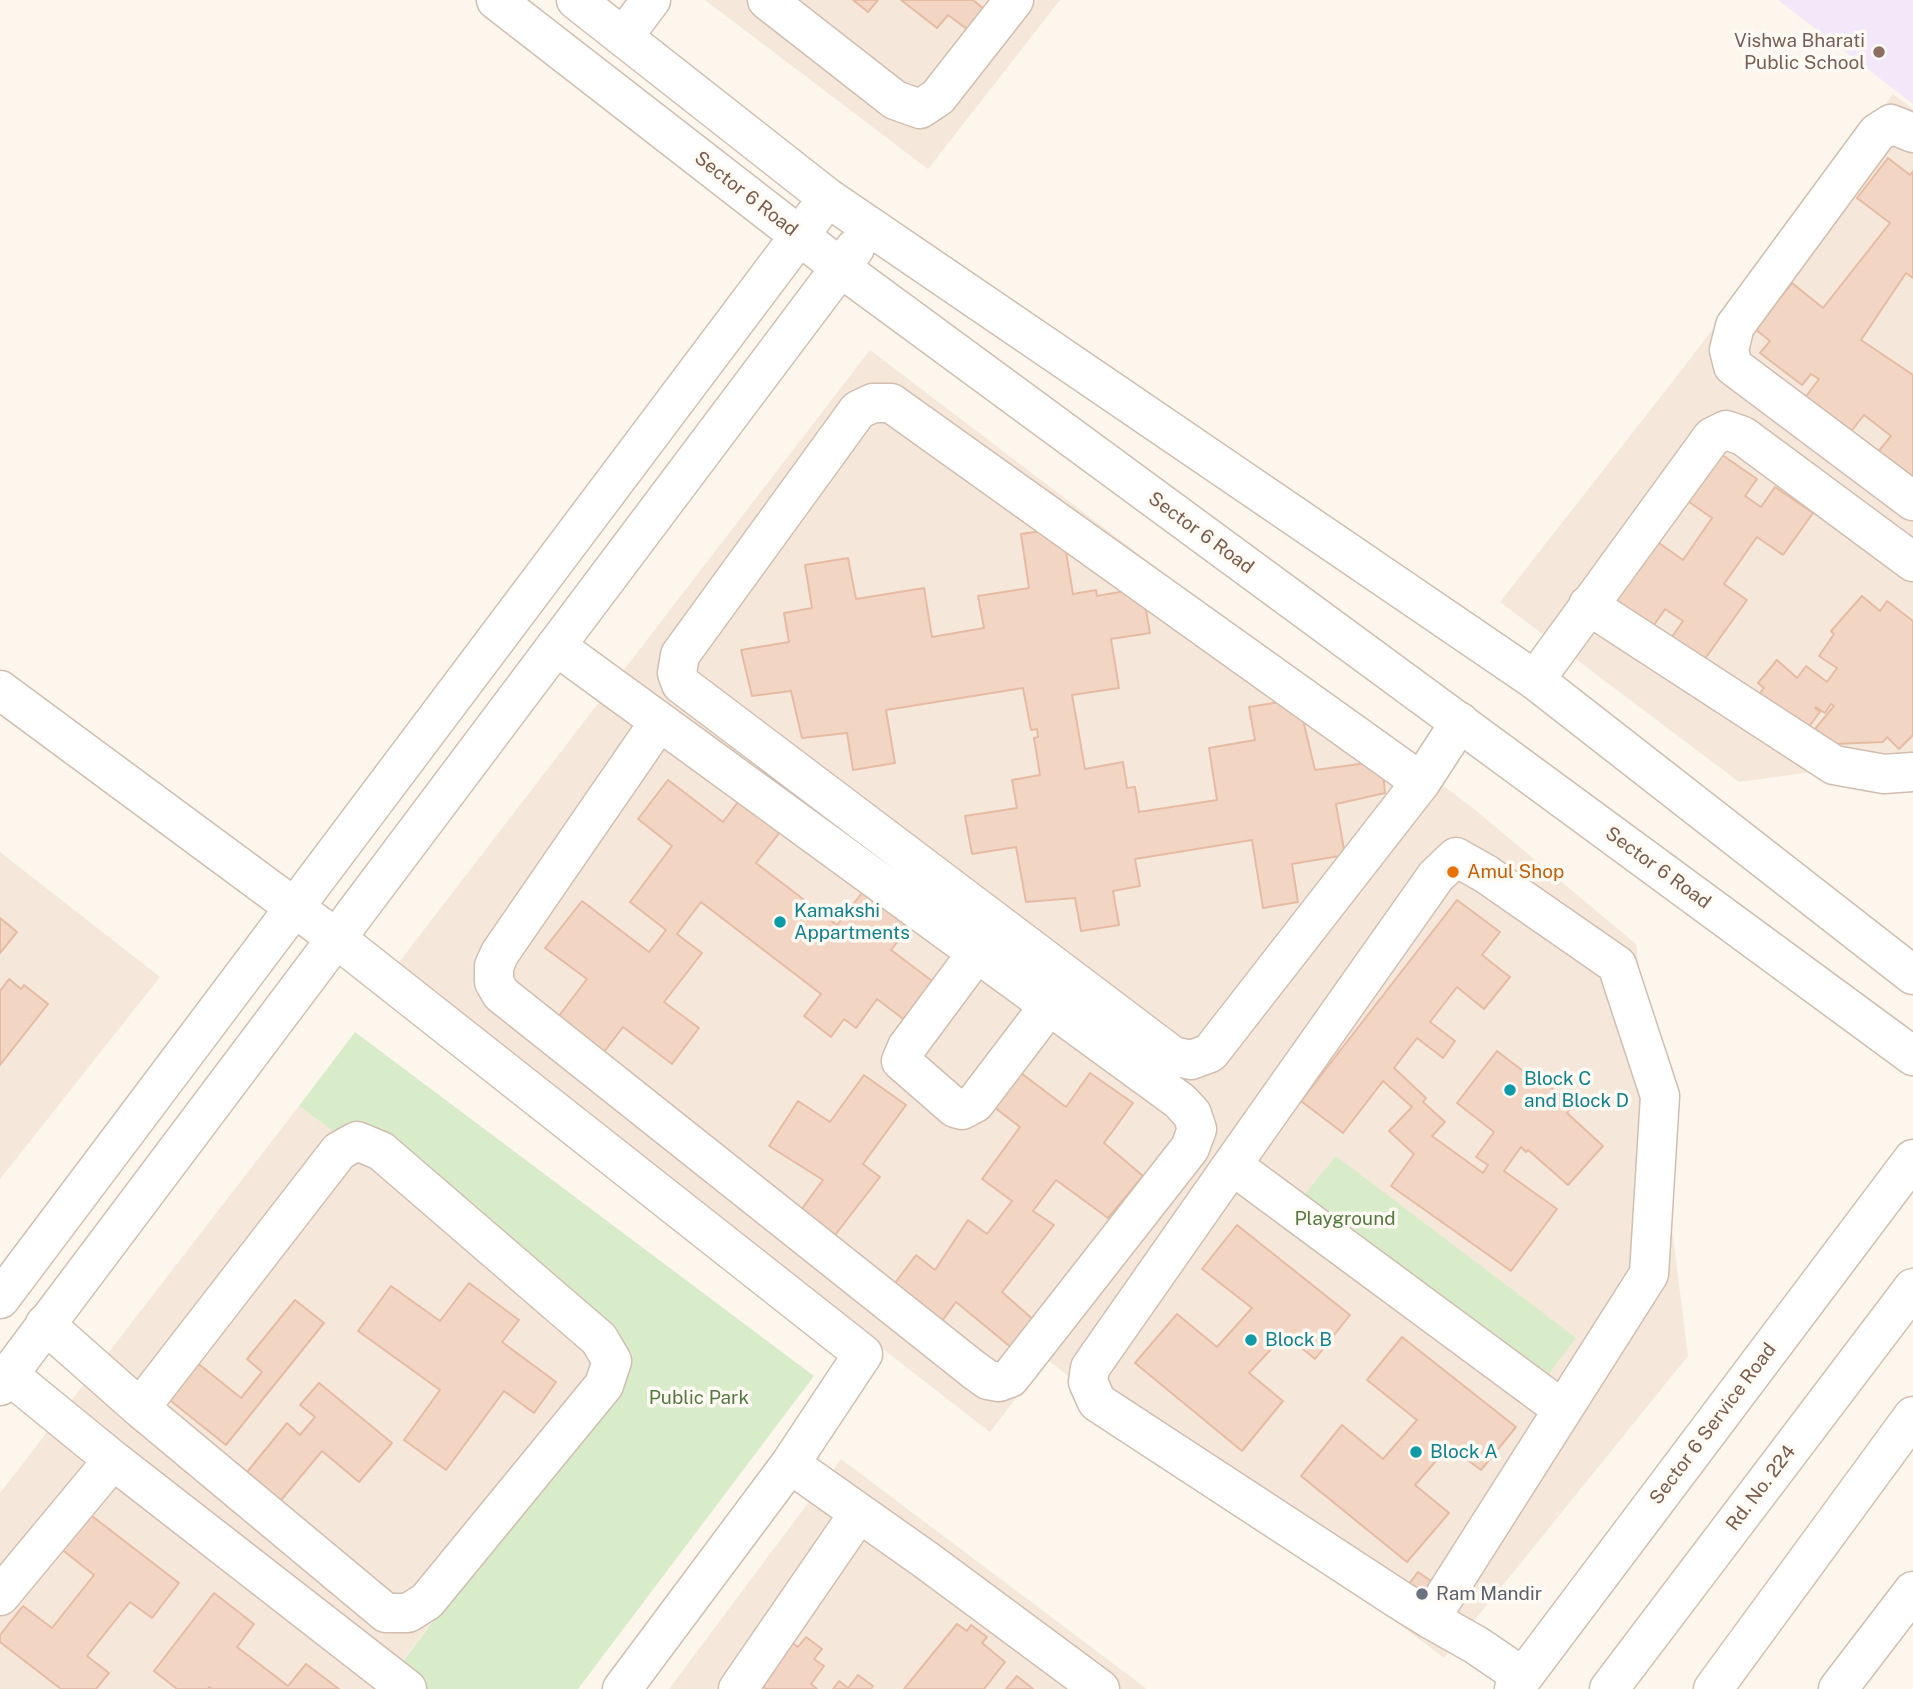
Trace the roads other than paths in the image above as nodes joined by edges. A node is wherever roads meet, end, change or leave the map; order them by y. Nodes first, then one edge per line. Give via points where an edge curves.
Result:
1 (496, 0) edge
2 (576, 0) edge
3 (652, 0) edge
4 (767, 0) edge
5 (1014, 0) edge
6 (623, 37) junction
7 (1913, 133) edge
8 (828, 198) junction
9 (871, 227) junction
10 (799, 235) junction
11 (841, 268) junction
12 (1913, 501) edge
13 (1913, 562) edge
14 (1588, 605) junction
15 (556, 646) junction
16 (1535, 680) junction
17 (0, 690) edge
18 (659, 722) junction
19 (1460, 722) junction
20 (1913, 772) edge
21 (1421, 782) junction
22 (293, 907) junction
23 (337, 939) junction
24 (976, 954) junction
25 (1913, 975) edge
26 (1048, 1007) junction
27 (1913, 1056) edge
28 (1913, 1159) edge
29 (1232, 1166) junction
30 (1913, 1288) edge
31 (0, 1299) edge
32 (45, 1324) junction
33 (5, 1381) edge
34 (140, 1408) junction
35 (1562, 1409) junction
36 (1913, 1416) edge
37 (113, 1460) junction
38 (790, 1464) junction
39 (859, 1513) junction
40 (1913, 1591) edge
41 (0, 1595) edge
42 (1430, 1619) junction
43 (1518, 1683) edge
44 (407, 1689) edge
45 (622, 1689) edge
46 (738, 1689) edge
47 (1100, 1689) edge
48 (1609, 1689) edge
49 (1713, 1689) edge
50 (1838, 1689) edge

1 - 10 street, Sector 6 Road
2 - 6 street
3 - 6 street
4 - 5 street via 895,100 920,108 938,97
6 - 8 street
7 - 12 street via 1891,124 1877,133 1735,326 1729,350 1734,366
8 - 9 street
8 - 10 street
9 - 11 street
9 - 16 street
10 - 11 street, Sector 6 Road
10 - 22 street
11 - 15 street
11 - 19 street, Sector 6 Road
13 - 14 street via 1743,436 1726,430 1712,437
14 - 16 street
14 - 20 street via 1834,765 1884,774
15 - 18 street
15 - 23 street
16 - 25 street
17 - 22 street
18 - 24 street
18 - 26 street via 500,953 494,982 501,994 953,1353 988,1380 999,1382 1010,1378 1147,1203 1189,1149 1197,1129 1192,1114 1180,1101
19 - 21 street
19 - 27 street, Sector 6 Road
21 - 21 street via 891,403 873,403 858,410 680,655 677,673 681,684 1162,1048 1191,1060 1210,1052
22 - 23 street
22 - 31 street
23 - 32 street
23 - 38 street via 863,1354
24 - 26 street
24 - 26 street via 901,1061 955,1108 962,1110 975,1103
28 - 43 street, Sector 6 Service Road
29 - 35 street
29 - 35 street via 1436,876 1456,857 1617,965 1660,1096 1649,1275
29 - 42 street via 1090,1368 1088,1382 1097,1402
30 - 48 street, Rd. No. 224
32 - 33 street
32 - 34 street
33 - 37 street
34 - 34 street via 339,1151 357,1141 381,1151 599,1339 612,1361 604,1385 427,1601 408,1613 386,1613
35 - 42 street
36 - 49 street
37 - 41 street
37 - 44 street
38 - 39 street
38 - 45 street
39 - 46 street
39 - 47 street
40 - 50 street
42 - 43 street via 1476,1645

